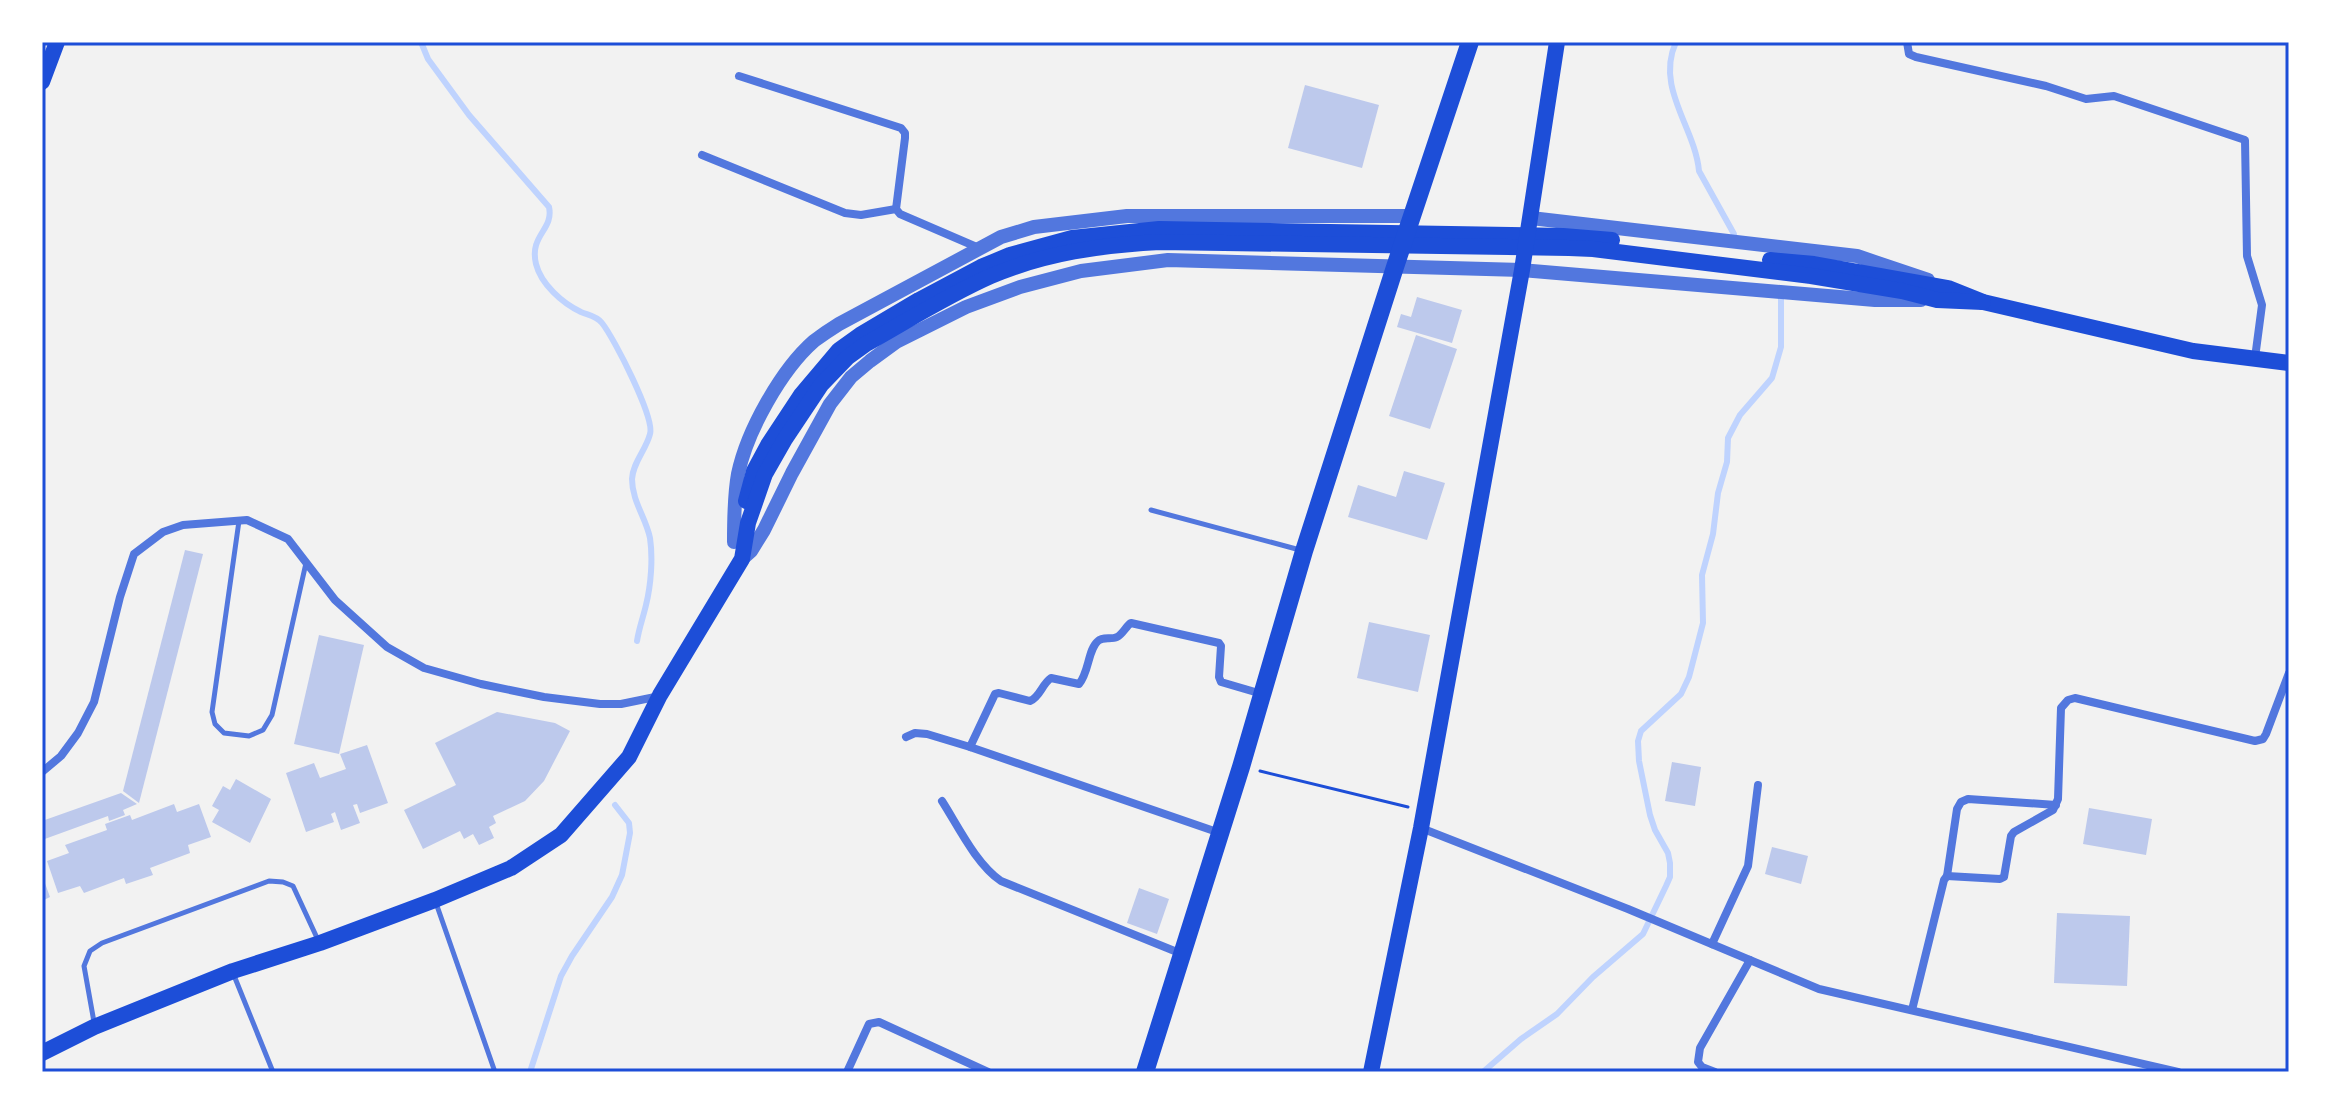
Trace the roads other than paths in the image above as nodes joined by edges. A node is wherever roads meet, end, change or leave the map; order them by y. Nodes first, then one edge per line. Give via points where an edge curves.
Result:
1 (1470, 42) edge
2 (1557, 42) edge
3 (1907, 42) edge
4 (51, 44) edge
5 (739, 76) dead end
6 (42, 82) edge
7 (702, 155) dead end
8 (896, 209) junction
9 (1412, 216) junction
10 (1531, 218) junction
11 (979, 248) junction
12 (1395, 267) junction
13 (1522, 270) junction
14 (1942, 294) junction
15 (2255, 359) junction
16 (2289, 363) edge
17 (760, 472) junction
18 (1151, 510) dead end
19 (239, 520) junction
20 (734, 542) junction
21 (1304, 551) junction
22 (742, 559) junction
23 (306, 563) junction
24 (730, 580) junction
25 (2289, 673) edge
26 (1262, 694) junction
27 (660, 695) junction
28 (906, 737) dead end
29 (970, 747) junction
30 (43, 771) edge
31 (1758, 785) dead end
32 (942, 801) dead end
33 (2056, 805) junction
34 (1422, 819) junction
35 (1220, 833) junction
36 (1947, 876) junction
37 (435, 900) junction
38 (320, 943) junction
39 (1712, 944) junction
40 (1183, 954) junction
41 (1750, 960) junction
42 (233, 971) junction
43 (1912, 1010) junction
44 (94, 1027) junction
45 (42, 1053) edge
46 (1151, 1070) edge
47 (273, 1072) edge
48 (495, 1072) edge
49 (847, 1072) edge
50 (988, 1072) edge
51 (1371, 1072) edge
52 (1715, 1072) edge
53 (2178, 1072) edge

1 - 9 highway
2 - 10 main road
3 - 15 street via 1909,54 1916,57 2086,99 2114,96 2245,140 2247,256 2262,305
4 - 6 main road
5 - 8 street via 901,128 905,138
7 - 8 street via 845,213
8 - 11 street
9 - 11 street via 1127,216 1034,227
9 - 12 highway
10 - 13 main road
10 - 14 street via 1857,256 1907,271
11 - 20 street via 839,324 796,360 757,420 742,456
12 - 13 street
12 - 21 highway
12 - 22 street via 1168,260 1081,271 966,307 896,342 851,377 830,404 764,530
13 - 14 street via 1875,300
13 - 34 main road
14 - 15 main road via 2193,351
14 - 17 main road via 1586,236 1159,229 1072,238 981,267 839,350 801,395
15 - 16 main road
17 - 20 main road
17 - 22 main road
18 - 21 lane
19 - 23 street via 288,539
19 - 23 lane via 212,712 224,733 249,736 263,730 272,715
19 - 30 street via 183,525 163,532 134,554 94,702 61,756
20 - 24 main road
21 - 26 highway
22 - 24 main road
23 - 27 street via 335,600 387,647 424,668 586,703 621,704
24 - 27 main road
25 - 33 street via 2266,734 2255,741 2068,700 2061,708
26 - 29 street via 1221,682 1219,643 1131,623 1117,637 1096,643 1079,684 1051,678 1030,701 995,694
26 - 35 highway
27 - 37 main road via 629,757 561,835 511,868
28 - 29 street via 927,734
29 - 35 street
31 - 39 street via 1748,866
32 - 40 street via 982,862 1001,881
33 - 36 street via 2011,836 2004,877
33 - 36 street via 1961,802
34 - 39 street
34 - 51 main road
35 - 40 highway
36 - 43 street
37 - 38 main road
37 - 48 lane
38 - 42 main road
38 - 44 lane via 293,886 269,881 102,943 90,951 84,966
39 - 41 street
40 - 46 highway
41 - 43 street via 1819,989
41 - 52 street via 1700,1048 1698,1062
42 - 44 main road
42 - 47 lane
43 - 53 street
44 - 45 main road
49 - 50 street via 874,1021

